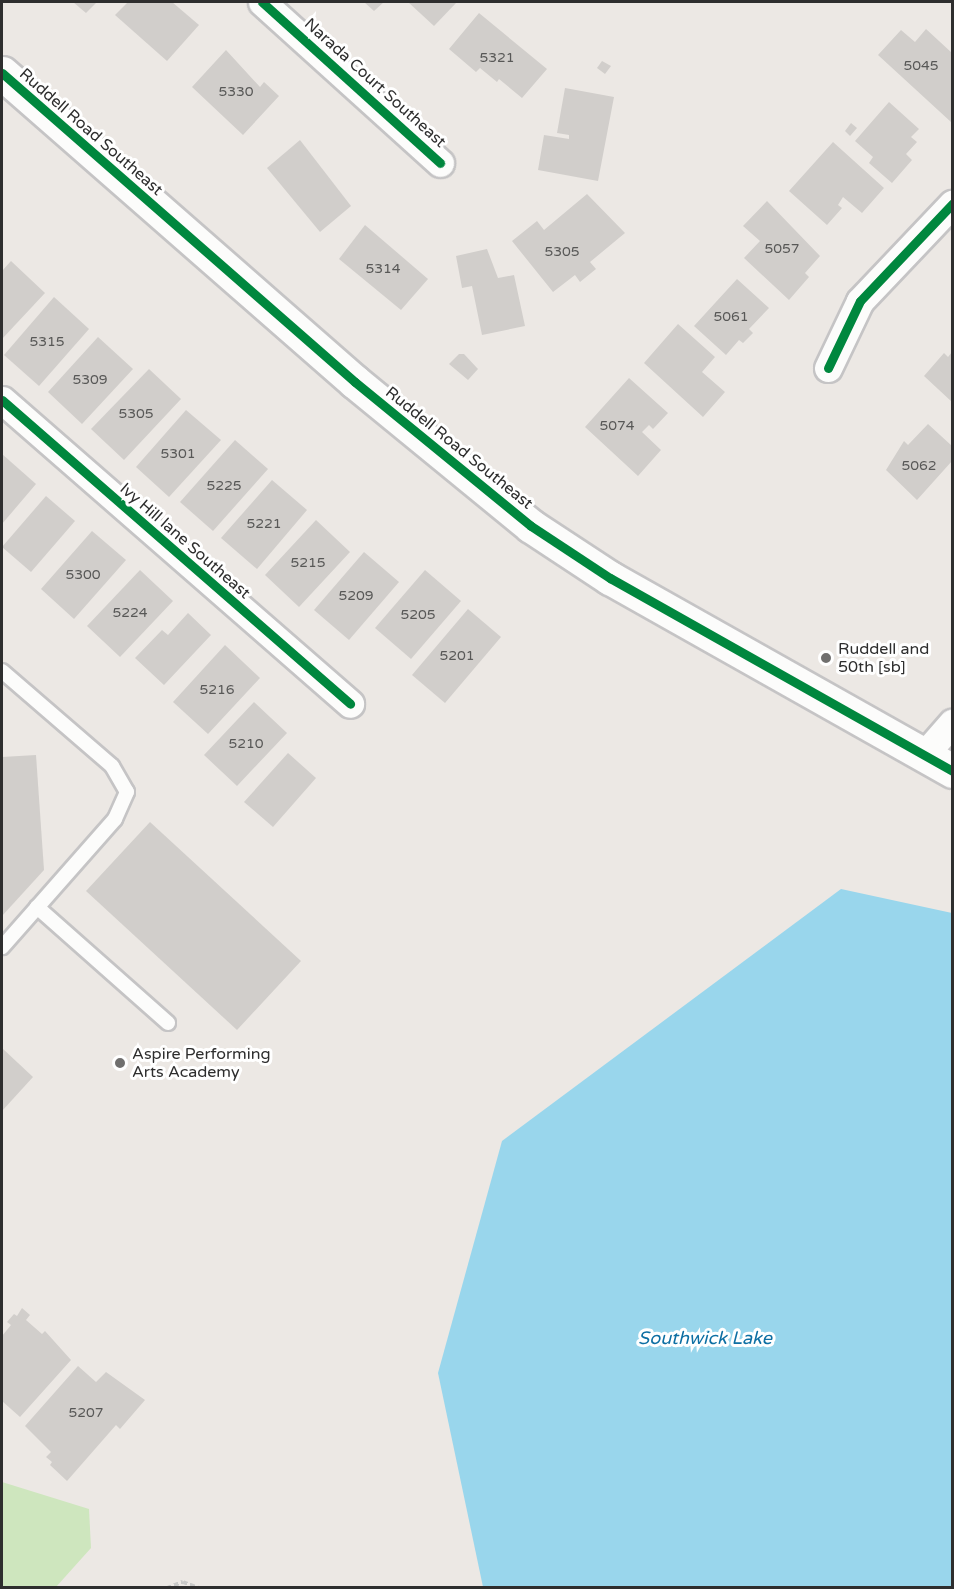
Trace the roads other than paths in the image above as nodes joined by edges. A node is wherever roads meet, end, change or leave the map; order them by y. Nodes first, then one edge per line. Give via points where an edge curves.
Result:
1 (262, 2) edge
2 (2, 73) edge
3 (440, 163) dead end
4 (952, 204) edge
5 (828, 368) dead end
6 (2, 400) edge
7 (2, 670) edge
8 (350, 704) dead end
9 (952, 723) edge
10 (924, 755) junction
11 (952, 771) edge
12 (38, 907) junction
13 (2, 947) edge
14 (168, 1023) dead end

1 - 3 street, Narada Court Southeast
2 - 10 main road, Ruddell Road Southeast via 355,382 531,526 610,578
4 - 5 street via 860,301
6 - 8 street, Ivy Hill lane Southeast
7 - 12 lane via 112,766 127,792 115,819
9 - 10 street
10 - 11 main road, Ruddell Road Southeast
12 - 13 lane
12 - 14 lane

